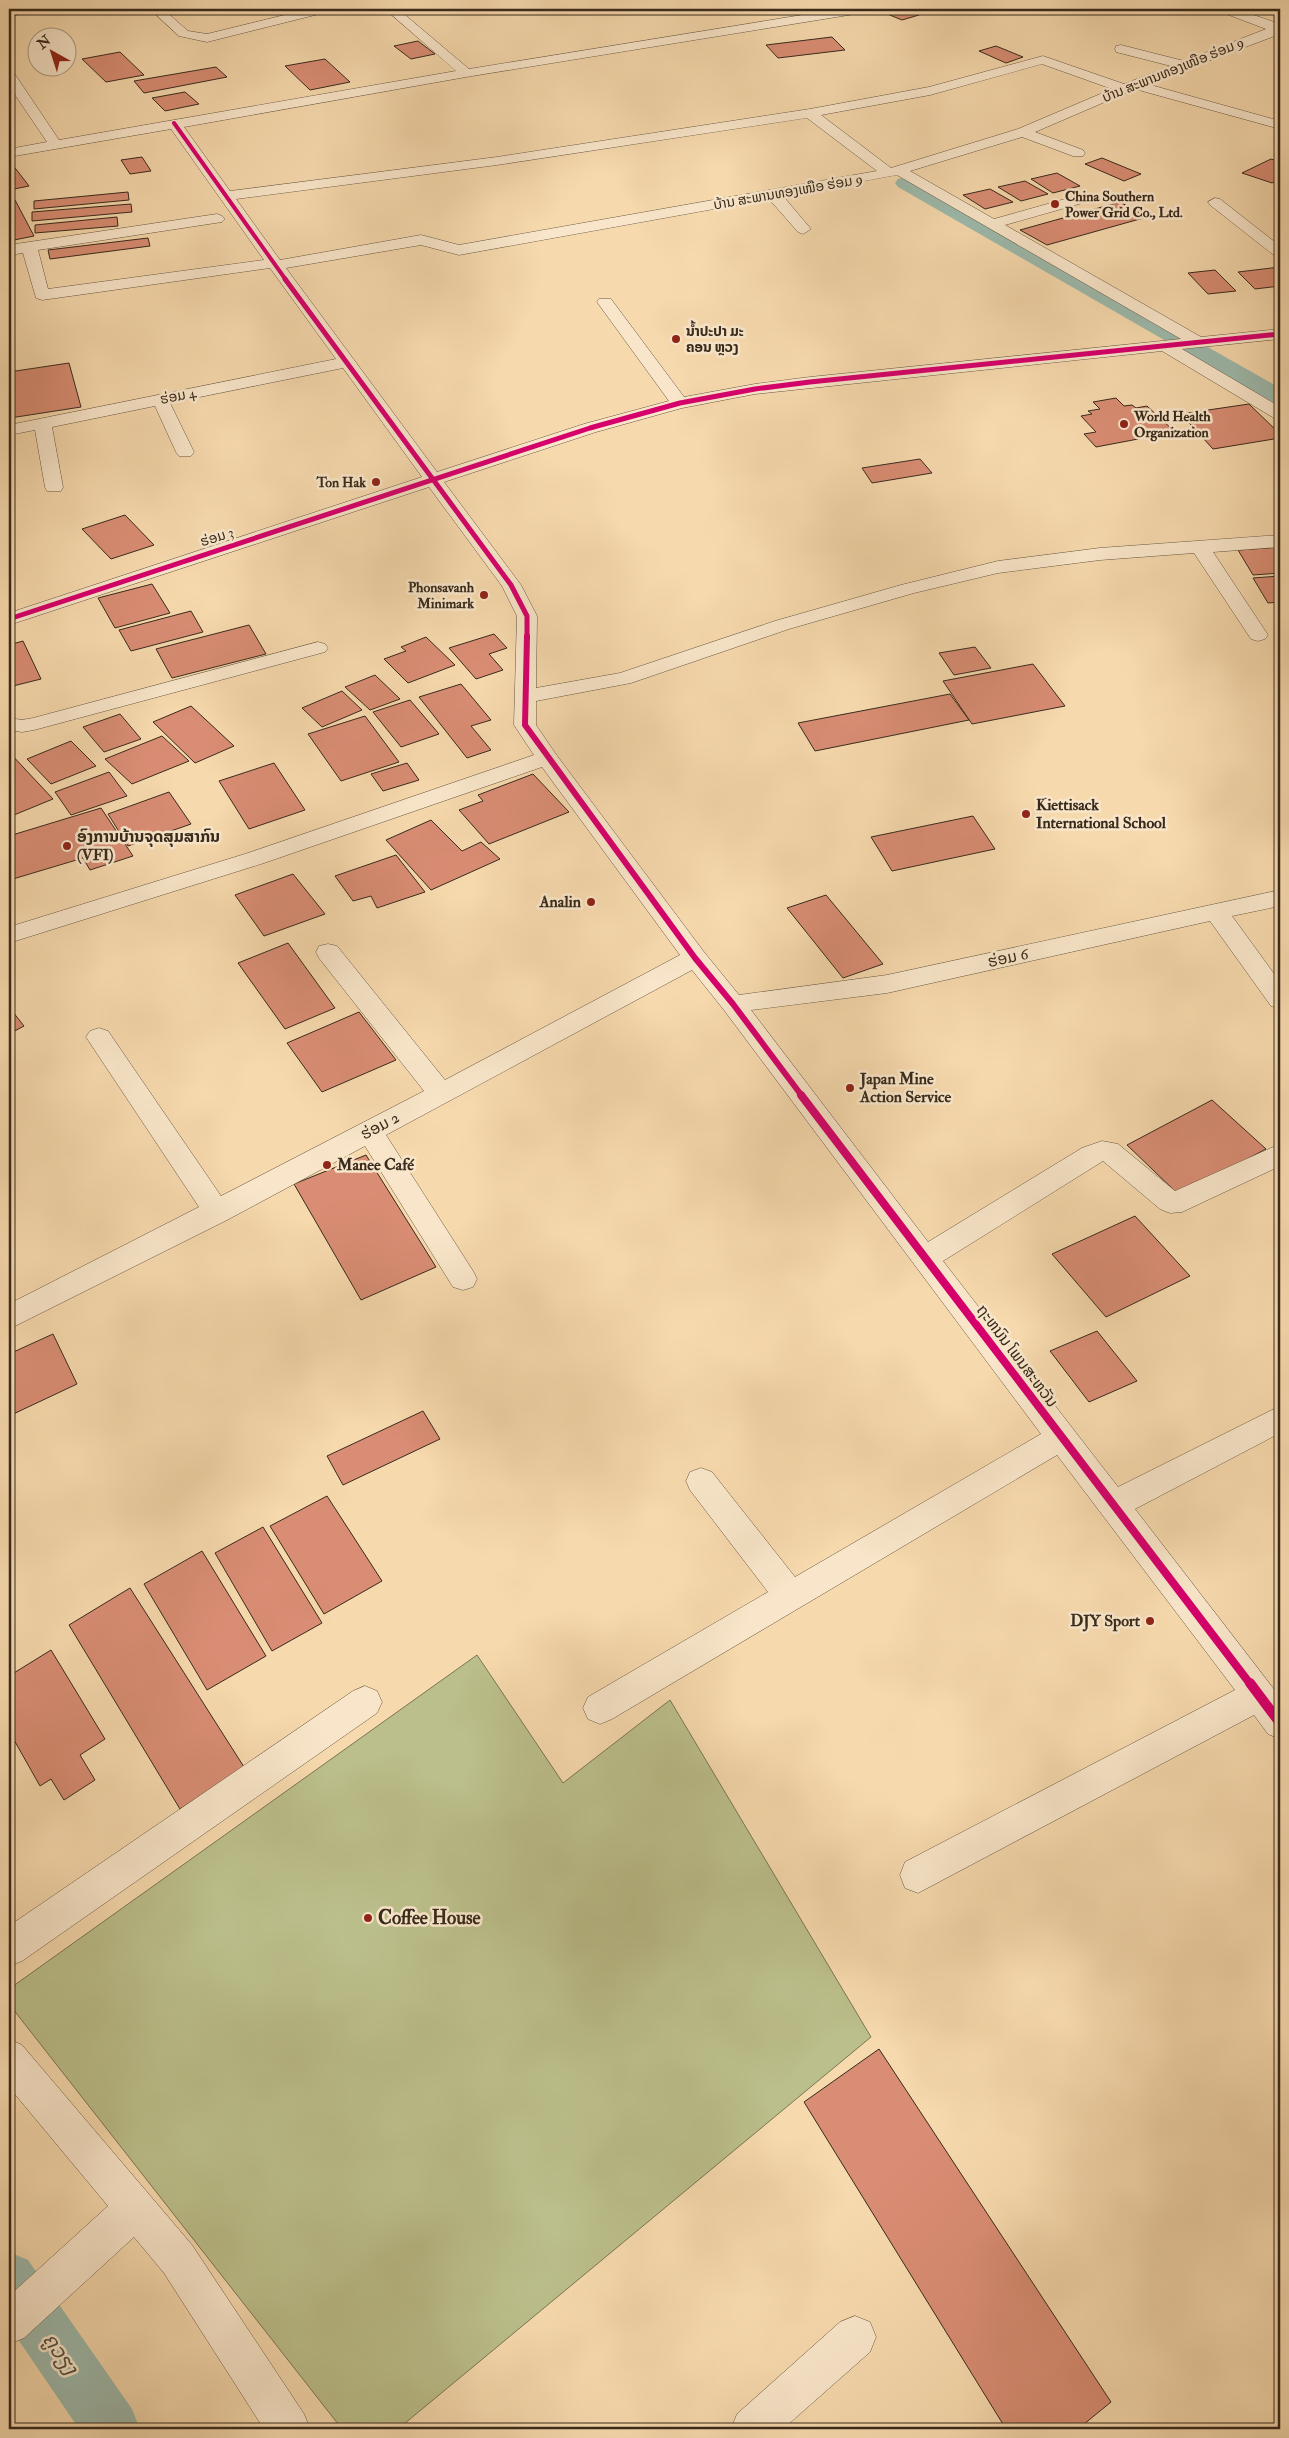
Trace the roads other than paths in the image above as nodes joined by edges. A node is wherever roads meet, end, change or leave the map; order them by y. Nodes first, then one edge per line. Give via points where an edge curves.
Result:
1 (156, 9) edge
2 (323, 9) edge
3 (391, 9) edge
4 (861, 9) edge
5 (1225, 9) edge
6 (754, 14) dead end
7 (768, 24) junction
8 (1279, 29) edge
9 (1121, 49) dead end
10 (1184, 65) junction
11 (466, 73) junction
12 (9, 76) edge
13 (1129, 87) junction
14 (810, 113) junction
15 (174, 123) junction
16 (1280, 125) edge
17 (1023, 132) junction
18 (55, 144) junction
19 (9, 153) edge
20 (1078, 153) dead end
21 (894, 171) junction
22 (772, 194) junction
23 (227, 196) junction
24 (1088, 197) dead end
25 (1215, 202) dead end
26 (216, 219) dead end
27 (993, 224) junction
28 (803, 229) dead end
29 (28, 247) junction
30 (9, 250) edge
31 (1280, 253) edge
32 (275, 264) junction
33 (604, 302) dead end
34 (1280, 334) edge
35 (1198, 342) junction
36 (1164, 345) junction
37 (347, 362) junction
38 (160, 399) junction
39 (680, 403) junction
40 (1280, 414) edge
41 (42, 423) junction
42 (10, 427) edge
43 (185, 452) dead end
44 (433, 479) junction
45 (54, 487) dead end
46 (1280, 541) edge
47 (1200, 547) junction
48 (9, 619) edge
49 (1258, 636) dead end
50 (318, 648) dead end
51 (526, 696) junction
52 (9, 724) edge
53 (547, 758) junction
54 (1280, 898) edge
55 (1216, 912) junction
56 (9, 934) edge
57 (328, 952) dead end
58 (695, 958) junction
59 (1280, 1000) edge
60 (734, 1004) junction
61 (99, 1037) dead end
62 (441, 1094) junction
63 (370, 1132) junction
64 (1280, 1154) edge
65 (216, 1212) junction
66 (924, 1258) junction
67 (463, 1279) dead end
68 (9, 1317) edge
69 (1280, 1419) edge
70 (1062, 1437) junction
71 (701, 1480) dead end
72 (1113, 1505) junction
73 (790, 1596) junction
74 (1259, 1695) junction
75 (365, 1702) dead end
76 (600, 1708) dead end
77 (1280, 1723) edge
78 (918, 1875) dead end
79 (9, 1948) edge
80 (9, 2058) edge
81 (125, 2218) junction
82 (9, 2322) edge
83 (855, 2337) dead end
84 (289, 2429) edge
85 (752, 2429) edge

1 - 2 street via 186,37 195,39
3 - 11 street
4 - 7 street
5 - 8 street
6 - 7 street
7 - 11 street
8 - 10 street, ບ້ານ ສະພານທອງເໜືອ ຮ່ອມ 9
9 - 10 street
10 - 13 street, ບ້ານ ສະພານທອງເໜືອ ຮ່ອມ 9
11 - 15 street
12 - 18 street
13 - 14 street via 1043,60 930,91
13 - 16 street
13 - 17 street, ບ້ານ ສະພານທອງເໜືອ ຮ່ອມ 9
14 - 21 street
14 - 23 street via 497,161
15 - 18 street
15 - 23 street, ຖະຫນົນ ໂພນສະຫວັນ
17 - 20 street
17 - 21 street, ບ້ານ ສະພານທອງເໜືອ ຮ່ອມ 9
18 - 19 street
21 - 22 street, ບ້ານ ສະພານທອງເໜືອ ຮ່ອມ 9
21 - 27 street
22 - 28 street
22 - 32 street, ບ້ານ ສະພານທອງເໜືອ ຮ່ອມ 9 via 459,250 421,240
23 - 32 street, ຖະຫນົນ ໂພນສະຫວັນ
24 - 27 street
25 - 31 street
26 - 29 street
27 - 35 street
29 - 30 street
29 - 32 street, ບ້ານ ສະພານທອງເໜືອ ຮ່ອມ 9 via 42,295
32 - 37 street, ຖະຫນົນ ໂພນສະຫວັນ
33 - 39 street
34 - 35 street, ຮ່ອມ 3
35 - 36 street, ຮ່ອມ 3
36 - 39 street, ຮ່ອມ 3 via 792,384
36 - 40 street
37 - 38 street, ຮ່ອມ 4
37 - 44 street, ຖະຫນົນ ໂພນສະຫວັນ
38 - 41 street, ຮ່ອມ 4
38 - 43 street
39 - 44 street, ຮ່ອມ 3 via 590,428
41 - 42 street, ຮ່ອມ 4
41 - 45 street
44 - 48 street, ຮ່ອມ 3
44 - 51 street, ຖະຫນົນ ໂພນສະຫວັນ via 511,585 527,616
46 - 47 street
47 - 49 street
47 - 51 street via 1100,554 998,568 908,588 624,678
50 - 52 street via 34,724
51 - 53 street, ຖະຫນົນ ໂພນສະຫວັນ via 525,725
53 - 56 street via 256,858
53 - 58 street, ຖະຫນົນ ໂພນສະຫວັນ
54 - 55 street, ຮ່ອມ 6
55 - 59 street
55 - 60 street, ຮ່ອມ 6 via 887,984
57 - 62 street
58 - 60 street, ຖະຫນົນ ໂພນສະຫວັນ
58 - 62 street, ຮ່ອມ 2
60 - 66 street, ຖະຫນົນ ໂພນສະຫວັນ
61 - 65 street
62 - 63 street, ຮ່ອມ 2
63 - 65 street, ຮ່ອມ 2
63 - 67 street
64 - 66 street via 1182,1201 1170,1202 1109,1151 1102,1151
65 - 68 street, ຮ່ອມ 2
66 - 70 street, ຖະຫນົນ ໂພນສະຫວັນ
69 - 72 street
70 - 72 street, ຖະຫນົນ ໂພນສະຫວັນ
70 - 73 street
71 - 73 street
72 - 74 street, ຖະຫນົນ ໂພນສະຫວັນ
73 - 76 street
74 - 77 street, ຖະຫນົນ ໂພນສະຫວັນ
74 - 78 street
75 - 79 street
80 - 81 street
81 - 82 street
81 - 84 street via 178,2259
83 - 85 street

